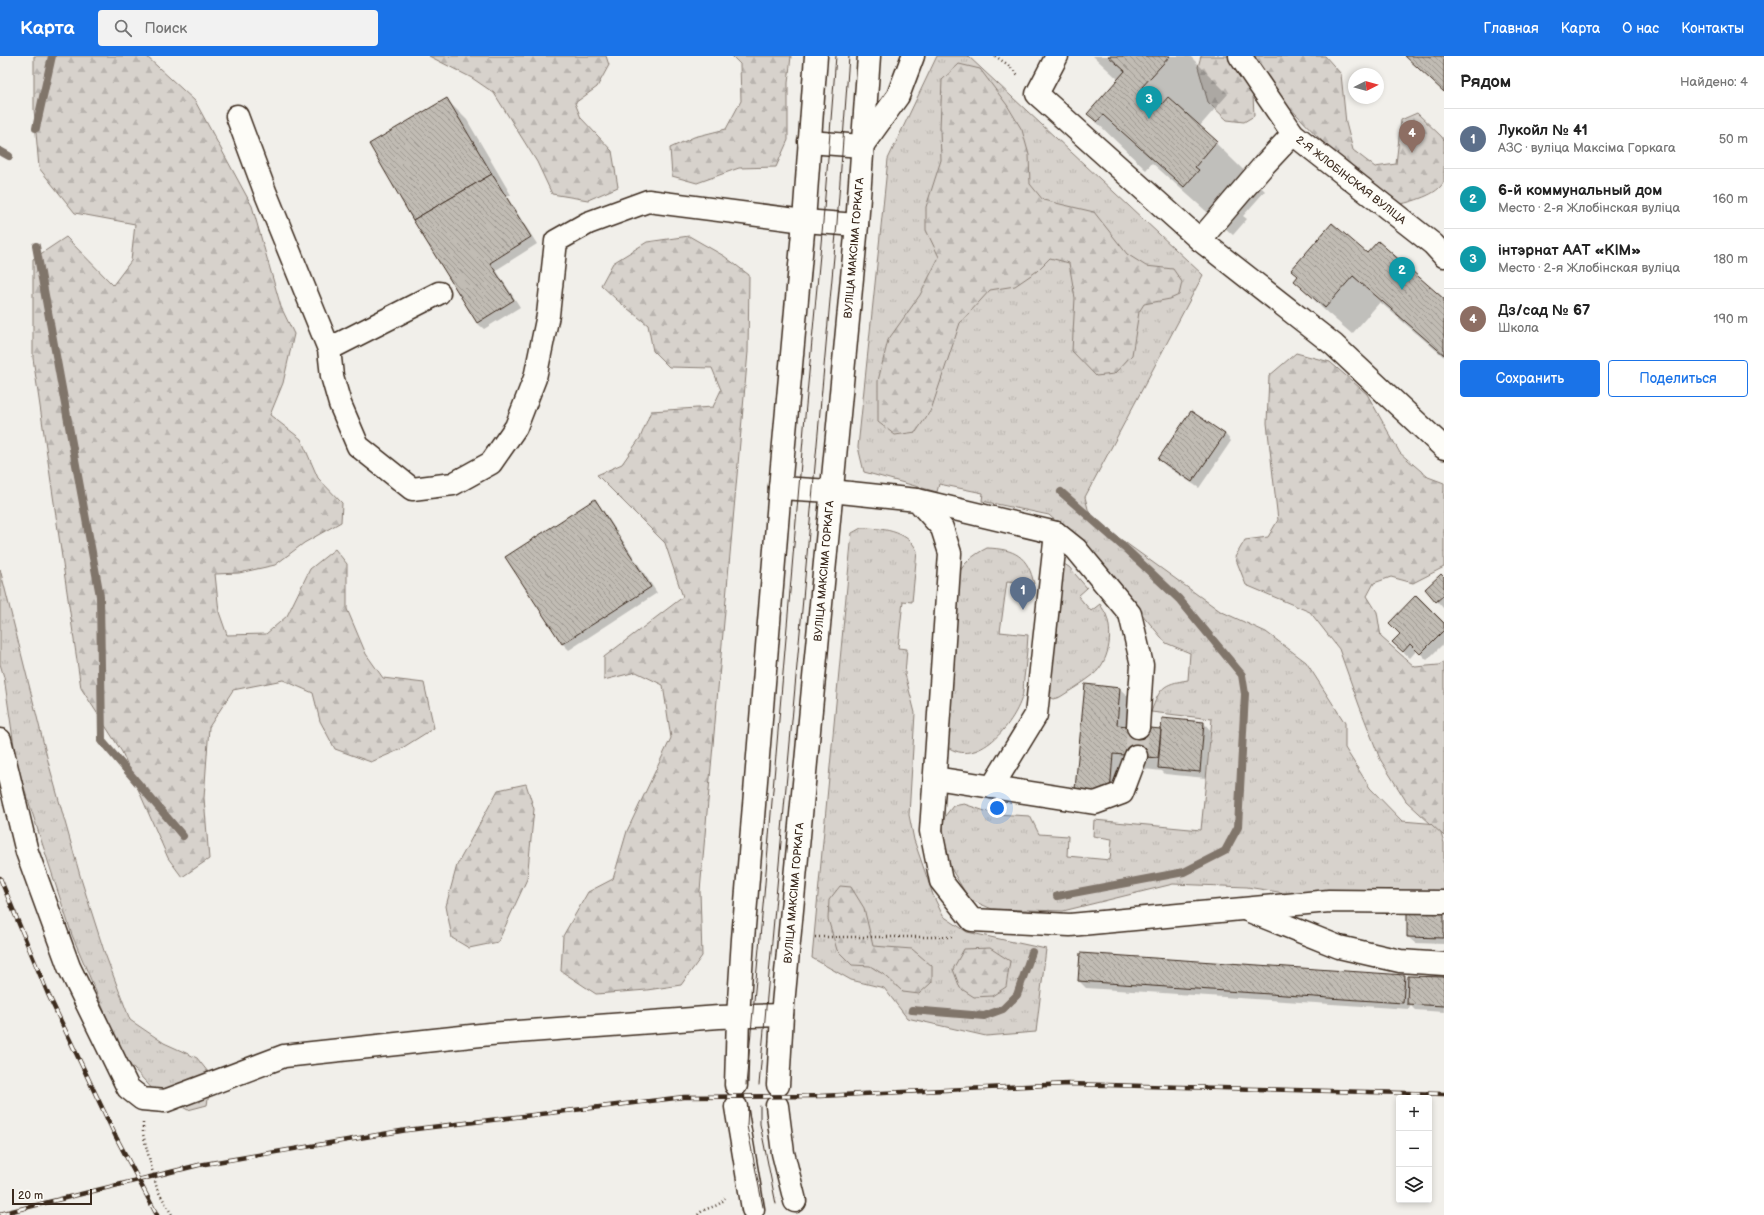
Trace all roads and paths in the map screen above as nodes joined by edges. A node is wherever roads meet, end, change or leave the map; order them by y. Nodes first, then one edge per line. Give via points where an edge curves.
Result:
1 (816, 56) edge
2 (869, 56) edge
3 (913, 56) edge
4 (995, 56) edge
5 (1057, 56) edge
6 (1240, 56) edge
7 (1007, 64) dead end
8 (237, 116) dead end
9 (1293, 134) junction
10 (809, 142) junction
11 (862, 146) junction
12 (804, 221) junction
13 (857, 225) junction
14 (1200, 240) junction
15 (1444, 256) edge
16 (439, 293) dead end
17 (329, 349) junction
18 (1444, 448) edge
19 (780, 488) junction
20 (831, 491) junction
21 (917, 500) junction
22 (1056, 533) junction
23 (1138, 727) tunnel mouth
24 (0, 740) edge
25 (1136, 756) tunnel mouth
26 (935, 778) junction
27 (992, 787) junction
28 (1444, 902) edge
29 (1244, 909) junction
30 (812, 937) dead end
31 (956, 937) dead end
32 (1444, 964) edge
33 (782, 1015) junction
34 (738, 1017) junction
35 (736, 1086) dead end
36 (142, 1099) junction
37 (736, 1107) dead end
38 (725, 1197) dead end
39 (795, 1201) dead end
40 (753, 1209) dead end
41 (172, 1215) edge
42 (698, 1215) edge

1 - 10 main road
2 - 11 main road, ВУЛІЦА МАКСІМА ГОРКАГА
3 - 11 main road via 898,96
4 - 7 path
5 - 14 main road via 1037,94
6 - 9 main road, 2-Я ЖЛОБІНСКАЯ ВУЛІЦА
8 - 17 main road
9 - 14 main road
9 - 15 main road, 2-Я ЖЛОБІНСКАЯ ВУЛІЦА via 1433,244
10 - 11 main road
10 - 12 main road
11 - 13 main road, ВУЛІЦА МАКСІМА ГОРКАГА
12 - 13 main road
12 - 17 main road via 648,201 588,223 556,240 548,315 535,378 516,427 491,463 453,484 412,488 358,446 336,390
12 - 19 main road
13 - 20 main road, ВУЛІЦА МАКСІМА ГОРКАГА
14 - 18 main road via 1334,345
16 - 17 main road
19 - 20 main road
19 - 34 main road
20 - 21 main road
20 - 33 main road, ВУЛІЦА МАКСІМА ГОРКАГА
21 - 22 main road
21 - 26 main road via 942,528 950,553
22 - 23 main road via 1076,549 1130,614 1142,665
22 - 27 main road via 1036,715
24 - 36 main road via 27,852 69,967 128,1088
25 - 27 main road via 1122,794 1095,803
26 - 27 main road
26 - 29 main road via 931,831 941,881 972,920 1070,925
28 - 29 main road via 1329,901
29 - 32 main road via 1339,947 1400,961
30 - 31 path
33 - 34 main road
33 - 39 main road, ВУЛІЦА МАКСІМА ГОРКАГА via 778,1096 783,1153
34 - 35 main road
34 - 36 main road via 490,1034 284,1056 165,1101
36 - 41 path via 143,1134 157,1189
37 - 40 main road
38 - 42 path via 721,1204

